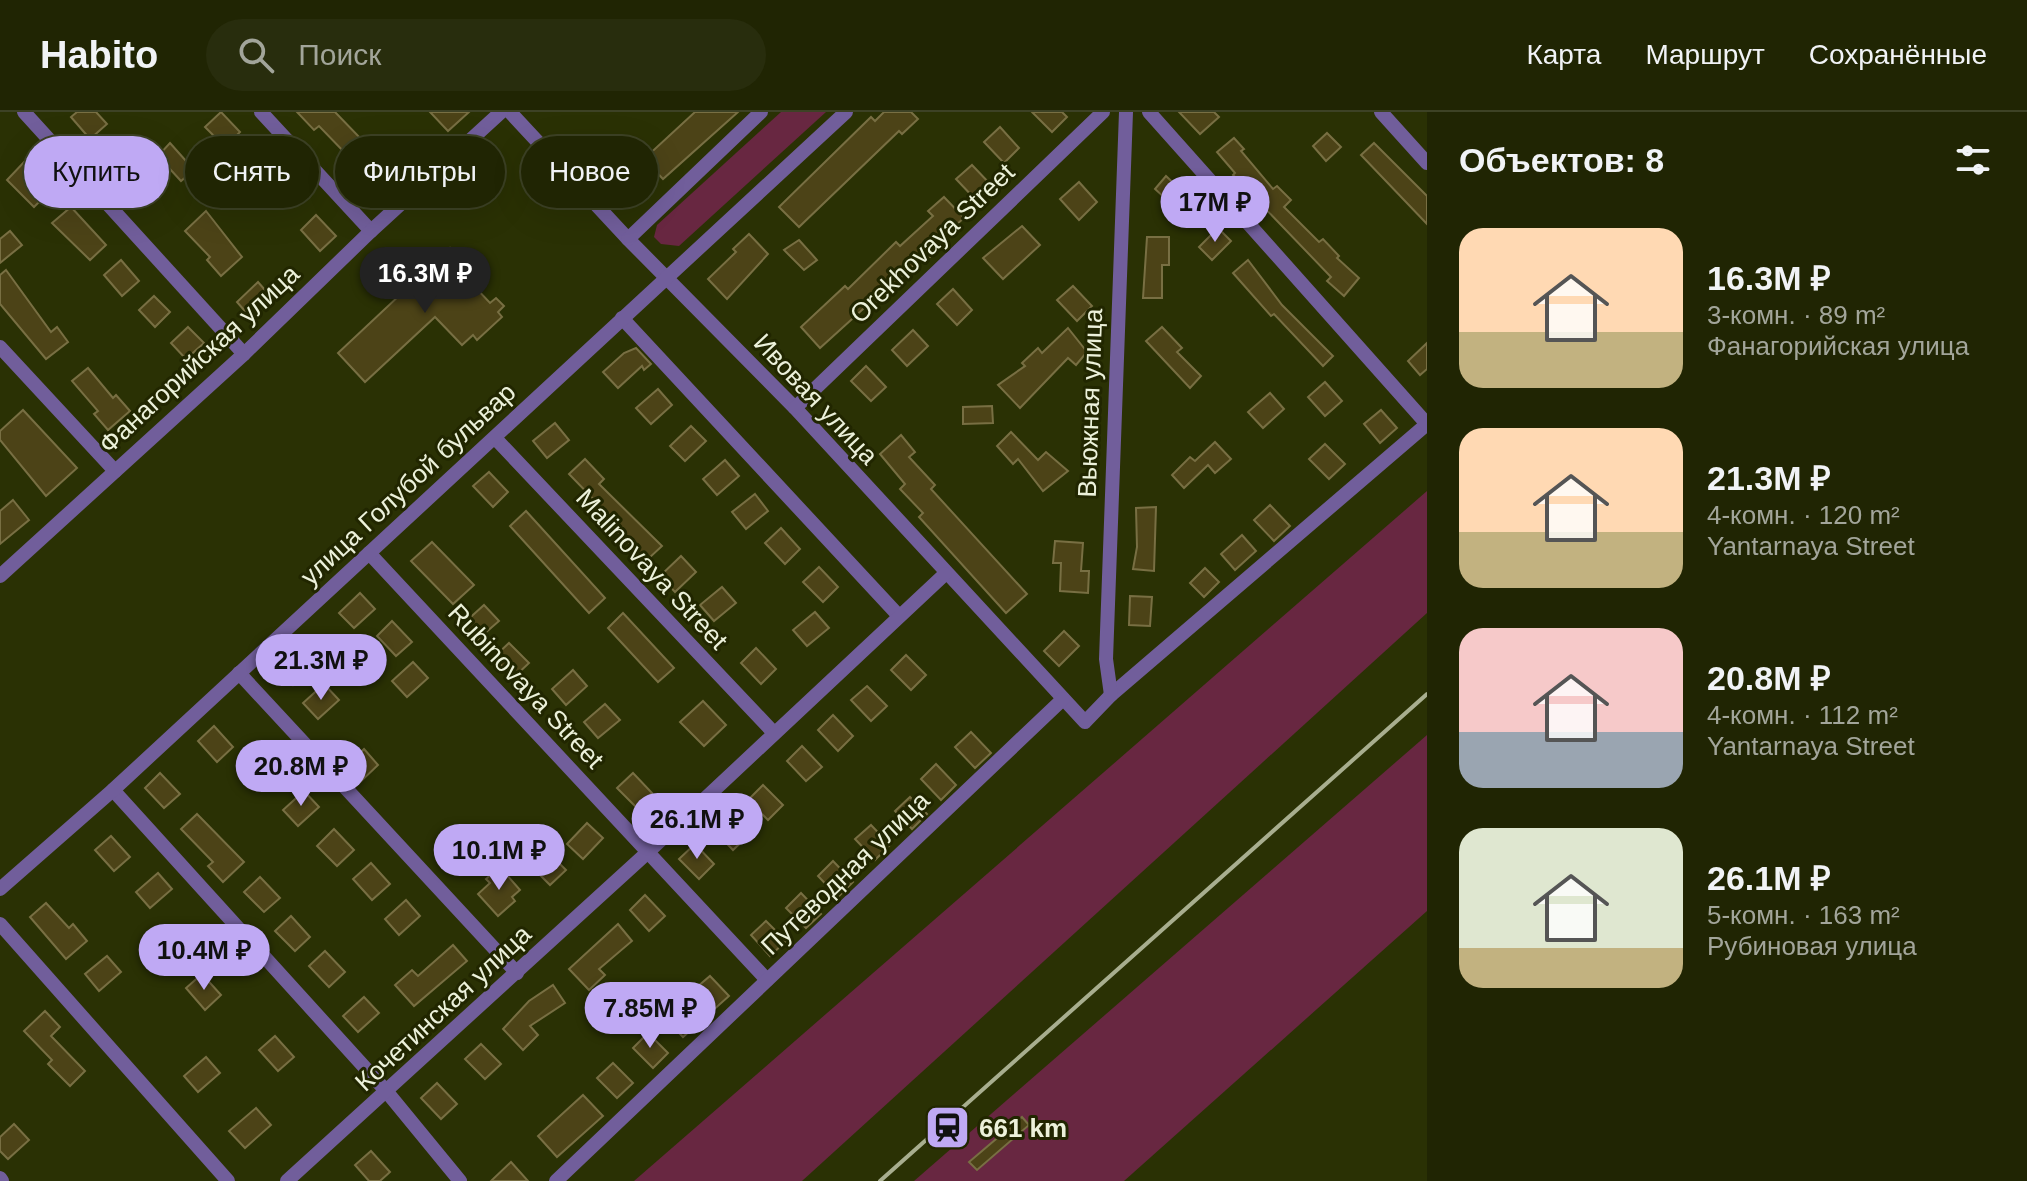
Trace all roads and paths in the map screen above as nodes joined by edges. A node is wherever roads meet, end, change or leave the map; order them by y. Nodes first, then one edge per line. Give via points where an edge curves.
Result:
1 (24, 112) edge
2 (261, 112) edge
3 (501, 112) edge
4 (510, 112) edge
5 (761, 112) edge
6 (846, 112) edge
7 (1103, 112) edge
8 (1126, 112) edge
9 (1149, 112) edge
10 (1381, 112) edge
11 (1427, 163) edge
12 (371, 231) junction
13 (628, 239) junction
14 (666, 276) junction
15 (622, 318) junction
16 (0, 347) edge
17 (244, 354) junction
18 (795, 408) junction
19 (1427, 424) edge
20 (495, 438) junction
21 (115, 471) junction
22 (369, 553) junction
23 (945, 574) junction
24 (0, 576) edge
25 (899, 616) junction
26 (239, 673) junction
27 (1111, 695) junction
28 (1063, 699) junction
29 (774, 733) junction
30 (113, 790) junction
31 (648, 852) junction
32 (0, 889) edge
33 (0, 924) edge
34 (517, 973) junction
35 (767, 980) junction
36 (387, 1092) junction
37 (228, 1181) edge
38 (287, 1181) edge
39 (460, 1181) edge
40 (556, 1181) edge

1 - 17 street
2 - 12 street
3 - 12 street, Фанагорийская улица
4 - 13 street, Ивовая улица
5 - 13 street
6 - 14 street, улица Голубой бульвар
7 - 18 street, Orekhovaya Street
8 - 27 street, Вьюжная улица via 1108,580 1106,659
9 - 19 street
10 - 11 street
12 - 17 street, Фанагорийская улица
13 - 14 street, Ивовая улица
14 - 15 street, улица Голубой бульвар
14 - 18 street, Ивовая улица
15 - 20 street, улица Голубой бульвар
15 - 25 street
16 - 21 street
17 - 21 street, Фанагорийская улица
18 - 23 street, Ивовая улица
19 - 27 street
20 - 22 street, улица Голубой бульвар
20 - 29 street, Malinovaya Street
21 - 24 street, Фанагорийская улица
22 - 26 street, улица Голубой бульвар
22 - 31 street, Rubinovaya Street
23 - 25 street, Кочетинская улица
23 - 28 street, Ивовая улица
25 - 29 street, Кочетинская улица
26 - 30 street, улица Голубой бульвар
26 - 34 street
27 - 28 street, Ивовая улица via 1085,722
28 - 35 street, Путеводная улица
29 - 31 street, Кочетинская улица
30 - 32 street, улица Голубой бульвар
30 - 36 street
31 - 34 street, Кочетинская улица
31 - 35 street, Rubinovaya Street
33 - 37 street
34 - 36 street, Кочетинская улица
35 - 40 street, Путеводная улица
36 - 38 street, Кочетинская улица
36 - 39 street

